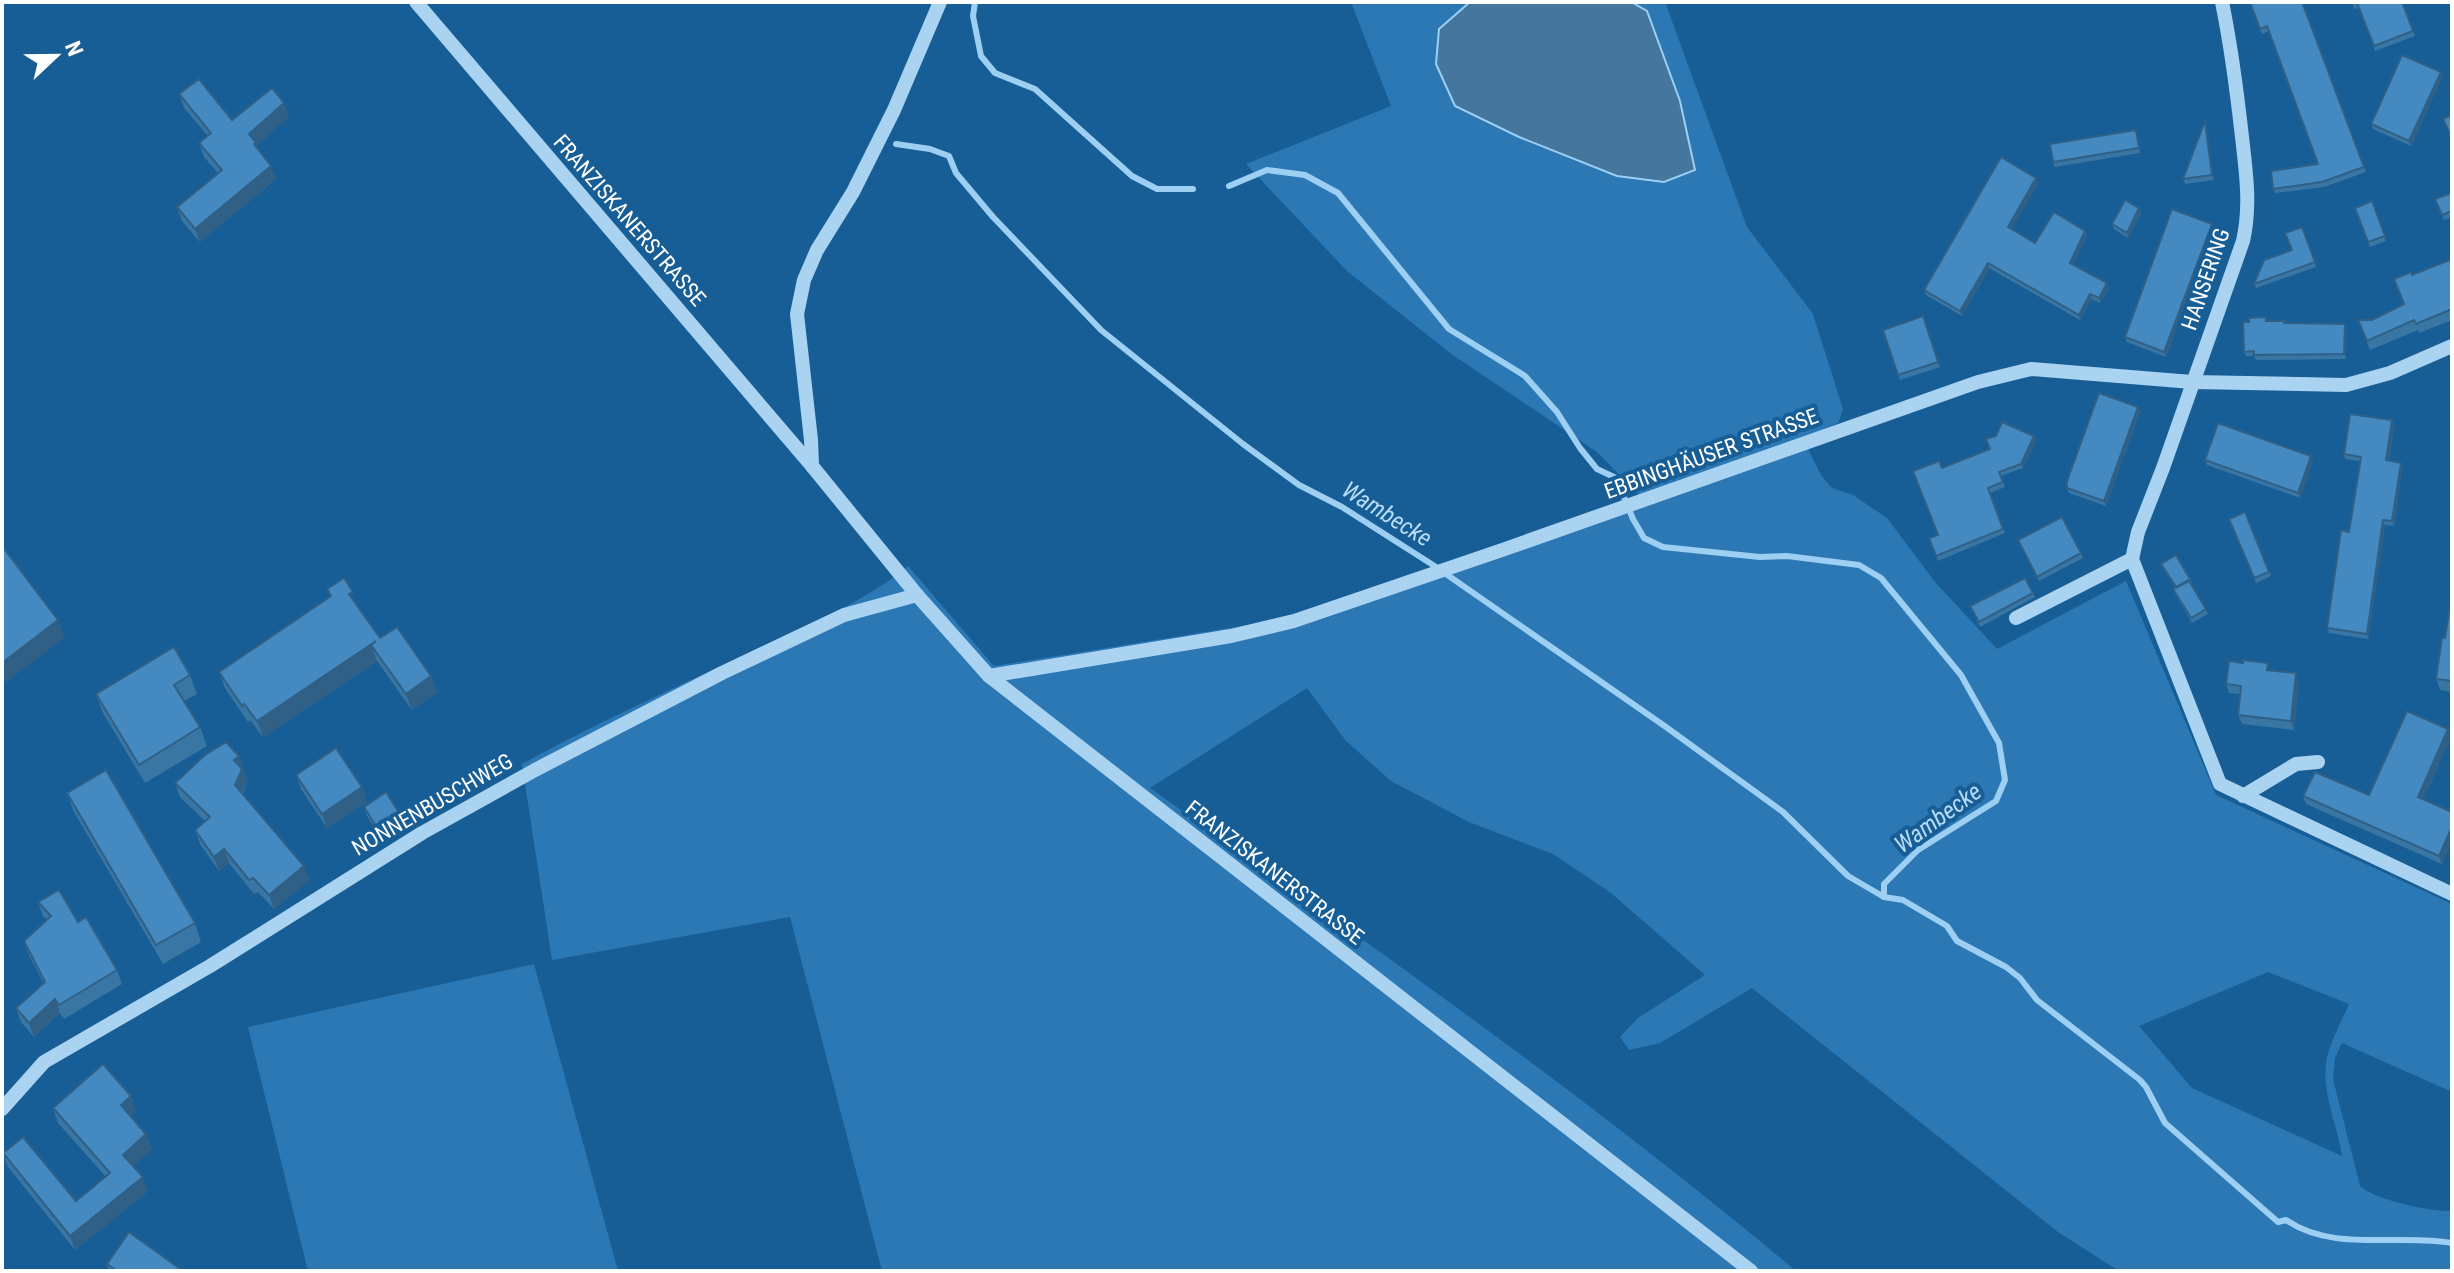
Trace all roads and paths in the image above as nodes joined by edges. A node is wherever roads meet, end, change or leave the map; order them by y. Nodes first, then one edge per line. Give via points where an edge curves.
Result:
1 (416, 2) edge
2 (940, 2) edge
3 (2222, 2) edge
4 (2452, 346) edge
5 (2192, 382) junction
6 (812, 466) junction
7 (2132, 559) junction
8 (917, 595) junction
9 (2016, 618) dead end
10 (989, 676) junction
11 (2318, 762) dead end
12 (2243, 796) junction
13 (2452, 894) edge
14 (2, 1109) edge
15 (1751, 1271) edge

1 - 6 street, FRANZISKANERSTRASSE
2 - 6 street via 894,110 804,280 797,314
3 - 5 street, HANSERING via 2240,115 2248,220
4 - 5 street, EBBINGHÄUSER STRASSE via 2346,385
5 - 7 street, HANSERING
5 - 10 street, EBBINGHÄUSER STRASSE via 2031,369 1978,382 1294,621
6 - 8 street, FRANZISKANERSTRASSE
7 - 9 street
7 - 12 street via 2220,784
8 - 10 street, FRANZISKANERSTRASSE
8 - 14 street, NONNENBUSCHWEG via 844,615 722,673 422,833 44,1062
10 - 15 street, FRANZISKANERSTRASSE
11 - 12 street via 2296,764
12 - 13 street

